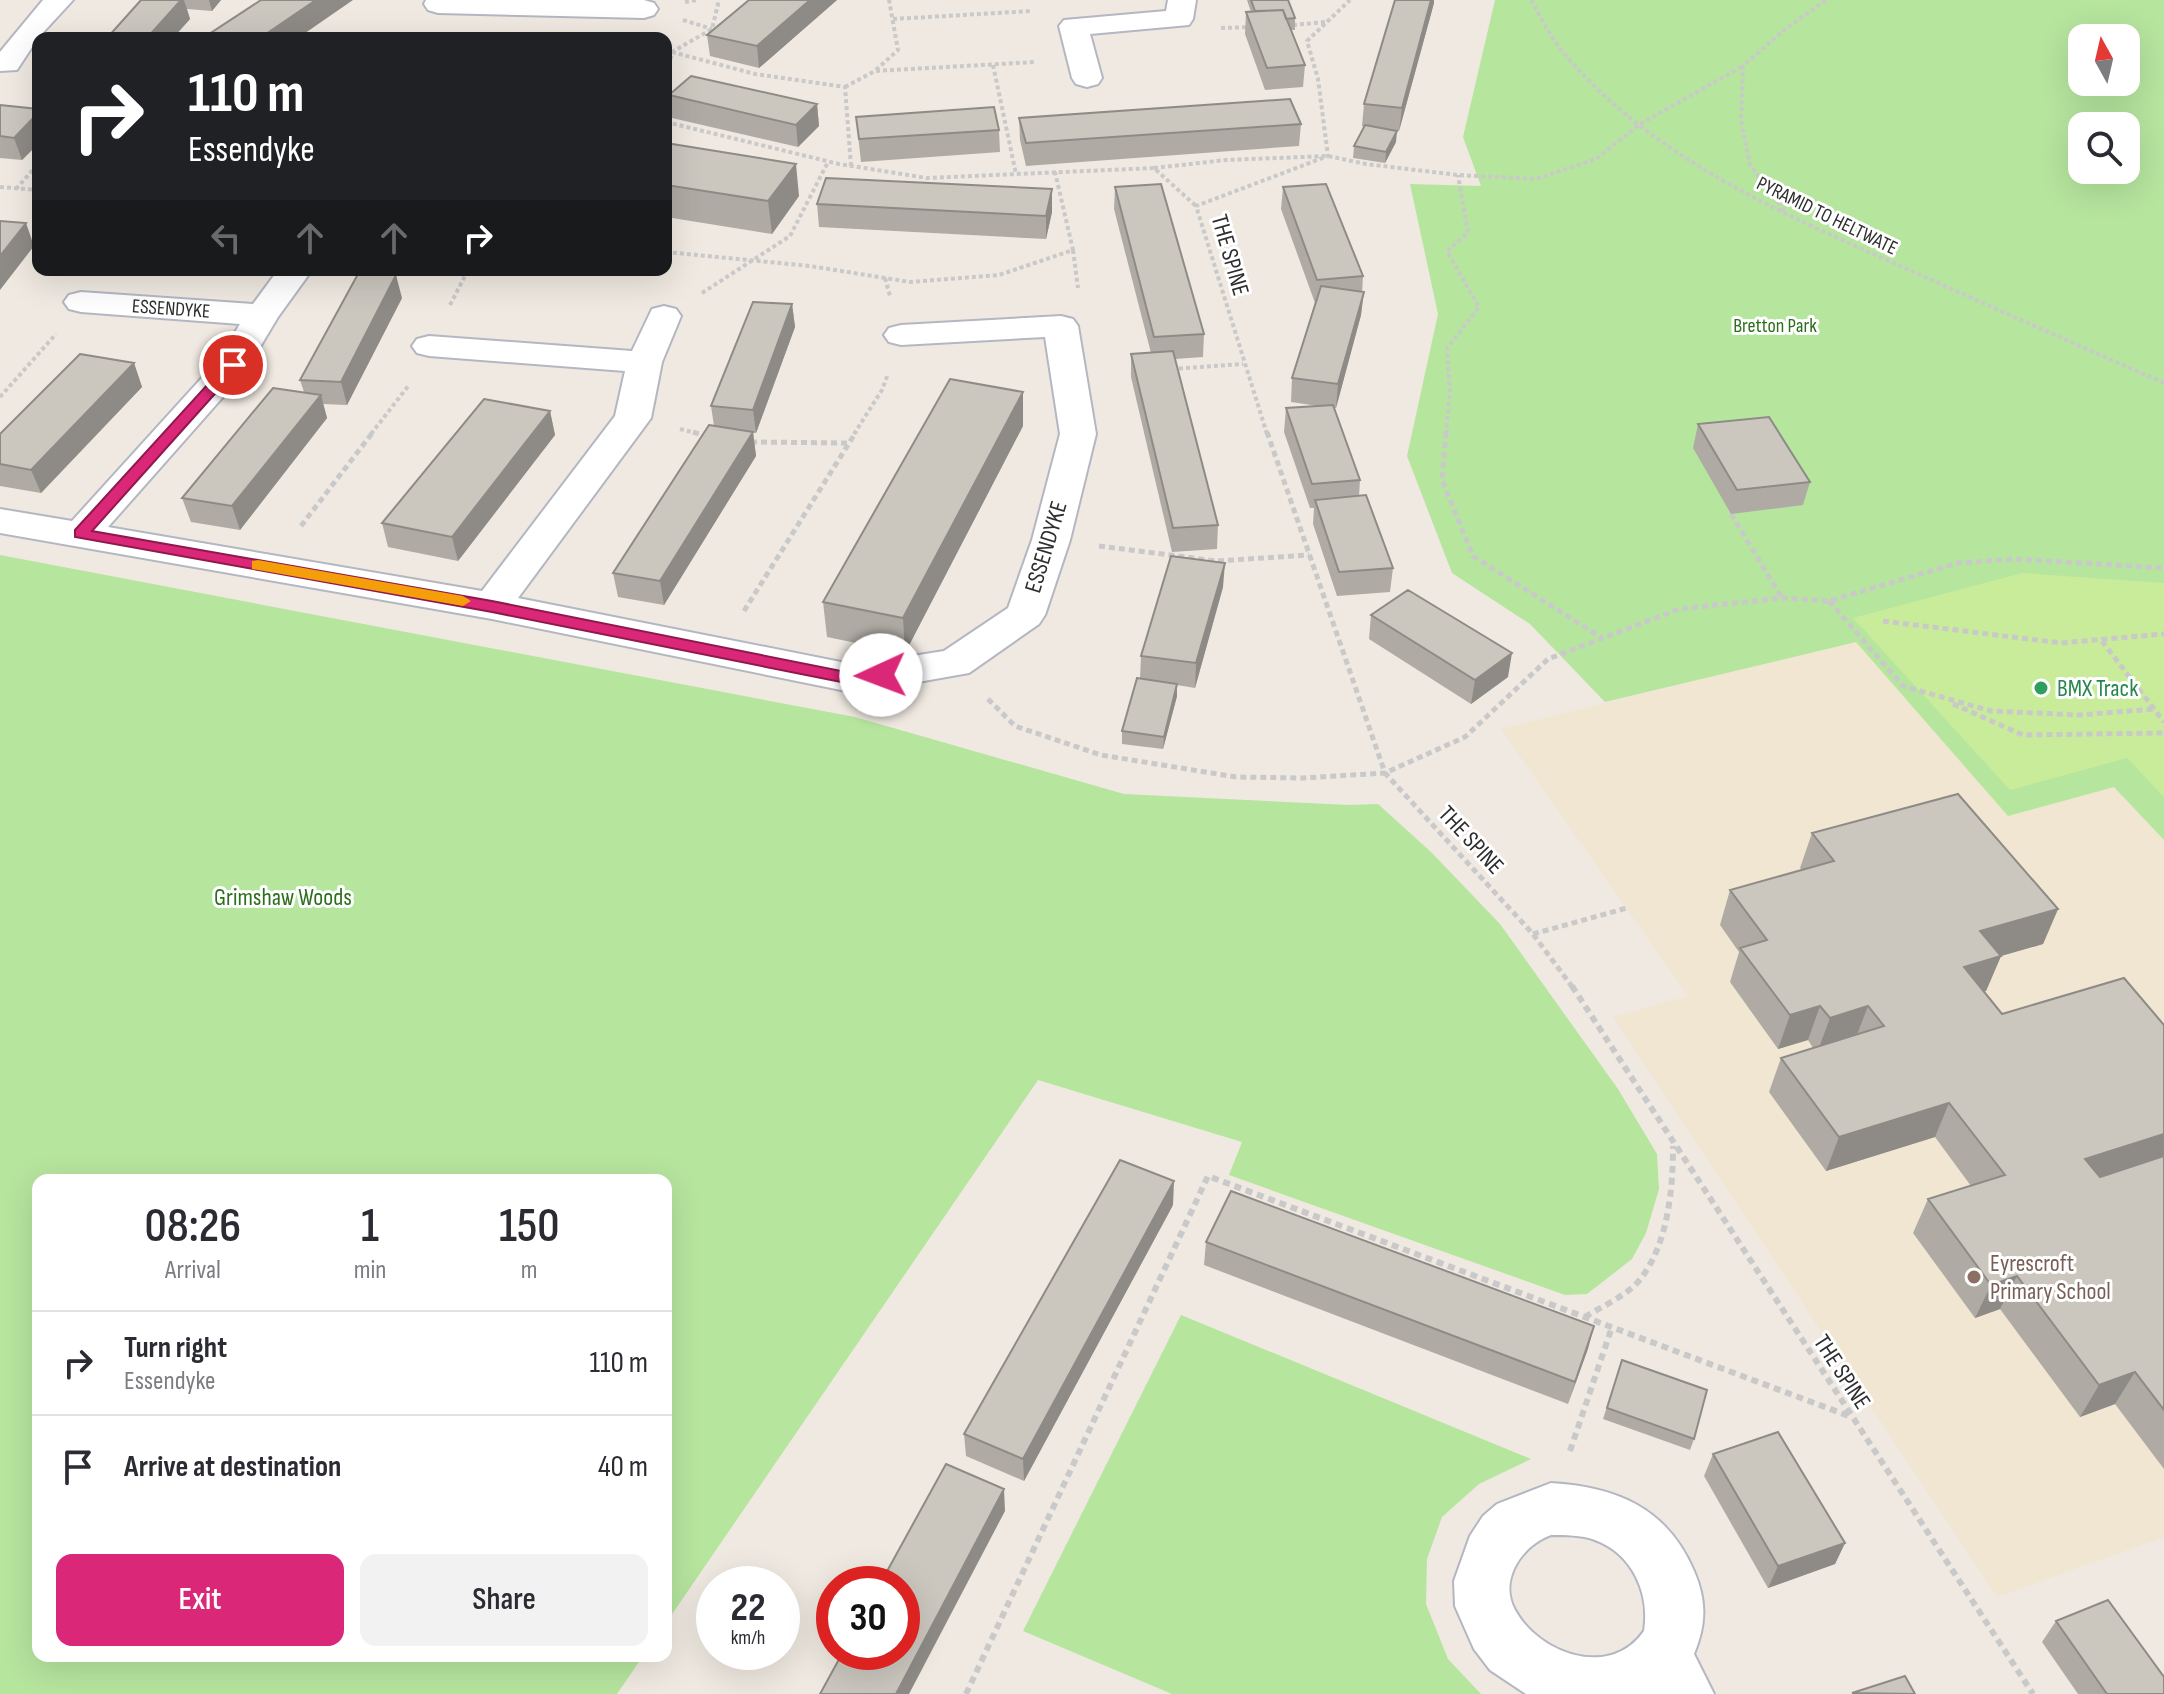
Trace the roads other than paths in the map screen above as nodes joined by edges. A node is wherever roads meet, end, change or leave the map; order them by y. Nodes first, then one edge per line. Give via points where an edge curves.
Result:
1 (59, 0) edge
2 (1182, 0) edge
3 (541, 3) edge
4 (438, 4) dead end
5 (644, 9) dead end
6 (0, 20) edge
7 (37, 24) junction
8 (6, 64) dead end
9 (1084, 69) road end
10 (291, 276) edge
11 (81, 302) dead end
12 (262, 315) junction
13 (664, 316) road end
14 (901, 335) road end
15 (429, 346) road end
16 (644, 362) junction
17 (0, 521) edge
18 (81, 534) junction
19 (492, 606) junction
20 (1673, 1675) edge

1 - 7 street
2 - 9 street via 1179,19 1074,26
3 - 4 street
3 - 5 street
6 - 7 street
7 - 8 street
10 - 12 street
11 - 12 street, ESSENDYKE
12 - 18 street via 233,365
13 - 16 street
14 - 19 street, ESSENDYKE via 1061,326 1078,434 1051,540 1025,615 955,663 856,679
15 - 16 street
16 - 19 street via 633,418
17 - 18 street, ESSENDYKE
18 - 19 street, ESSENDYKE
20 - 20 street via 1674,1593 1662,1563 1641,1538 1613,1520 1582,1510 1551,1509 1522,1519 1499,1537 1486,1563 1483,1591 1490,1620 1506,1647 1530,1668 1560,1683 1591,1688 1621,1684 1647,1671

